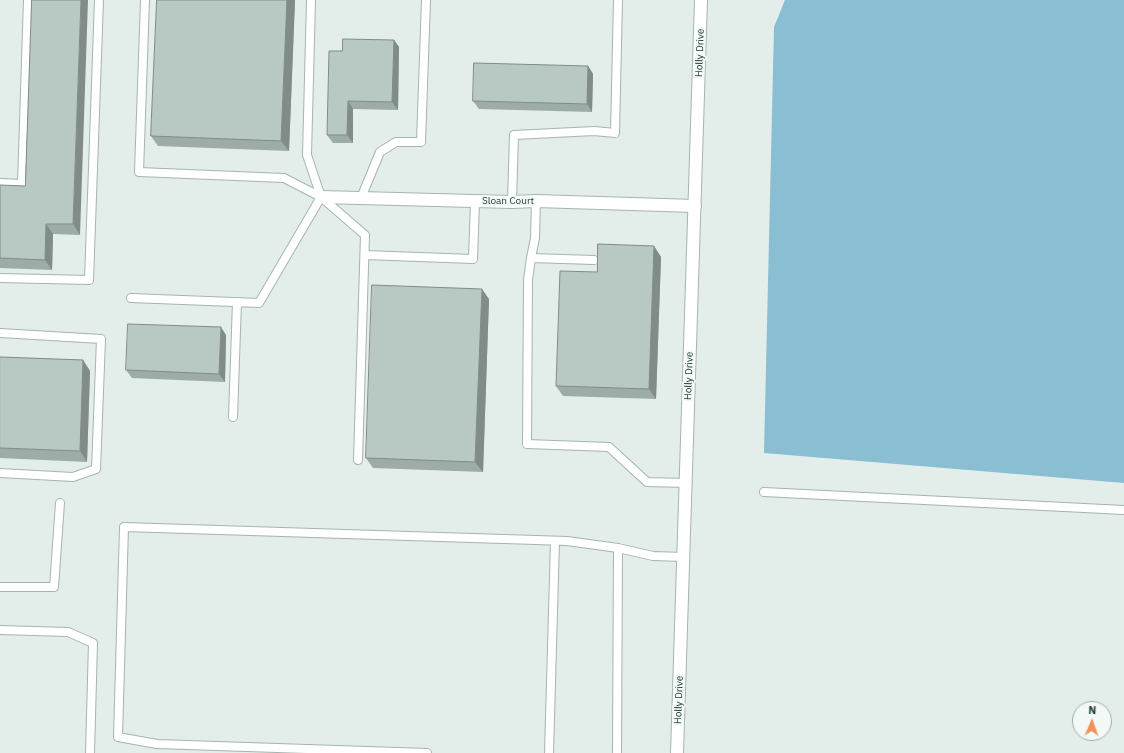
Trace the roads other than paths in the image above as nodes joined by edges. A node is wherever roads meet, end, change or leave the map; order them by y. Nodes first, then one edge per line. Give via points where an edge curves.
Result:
1 (28, 0) edge
2 (99, 0) edge
3 (145, 0) edge
4 (311, 0) edge
5 (426, 0) edge
6 (618, 0) edge
7 (701, 0) edge
8 (0, 183) edge
9 (322, 197) junction
10 (361, 198) junction
11 (475, 201) junction
12 (536, 201) junction
13 (512, 202) junction
14 (695, 206) junction
15 (365, 255) junction
16 (531, 258) junction
17 (594, 260) dead end
18 (0, 278) edge
19 (131, 298) dead end
20 (237, 302) junction
21 (0, 333) edge
22 (233, 417) dead end
23 (358, 460) dead end
24 (0, 473) edge
25 (686, 483) junction
26 (764, 492) dead end
27 (60, 503) dead end
28 (1124, 510) edge
29 (555, 541) junction
30 (618, 548) junction
31 (684, 557) junction
32 (0, 587) edge
33 (0, 630) edge
34 (90, 753) edge
35 (427, 753) edge
36 (549, 753) edge
37 (617, 753) edge
38 (678, 753) edge

1 - 8 lane via 22,184
2 - 18 lane via 89,280
3 - 9 lane via 139,172 284,178
4 - 9 lane via 307,155
5 - 10 lane via 421,142 396,142 380,152
6 - 13 lane via 615,132 514,135
7 - 14 street, Holly Drive
9 - 10 street, Sloan Court
9 - 15 lane via 365,234
9 - 20 lane via 259,303
10 - 11 street, Sloan Court
11 - 13 street, Sloan Court
11 - 15 lane via 473,259
12 - 13 street, Sloan Court
12 - 14 street, Sloan Court
12 - 16 lane via 535,238
14 - 25 street, Holly Drive
15 - 23 lane
16 - 17 lane
16 - 25 lane via 528,280 527,444 609,447 647,482
19 - 20 lane
20 - 22 lane
21 - 24 lane via 101,339 96,469 73,477
25 - 31 street, Holly Drive
26 - 28 lane
27 - 32 lane via 54,587
29 - 30 lane
29 - 35 lane via 124,527 118,737 157,744
29 - 36 lane
30 - 31 lane via 653,556
30 - 37 lane
31 - 38 street, Holly Drive
33 - 34 lane via 68,632 93,643

